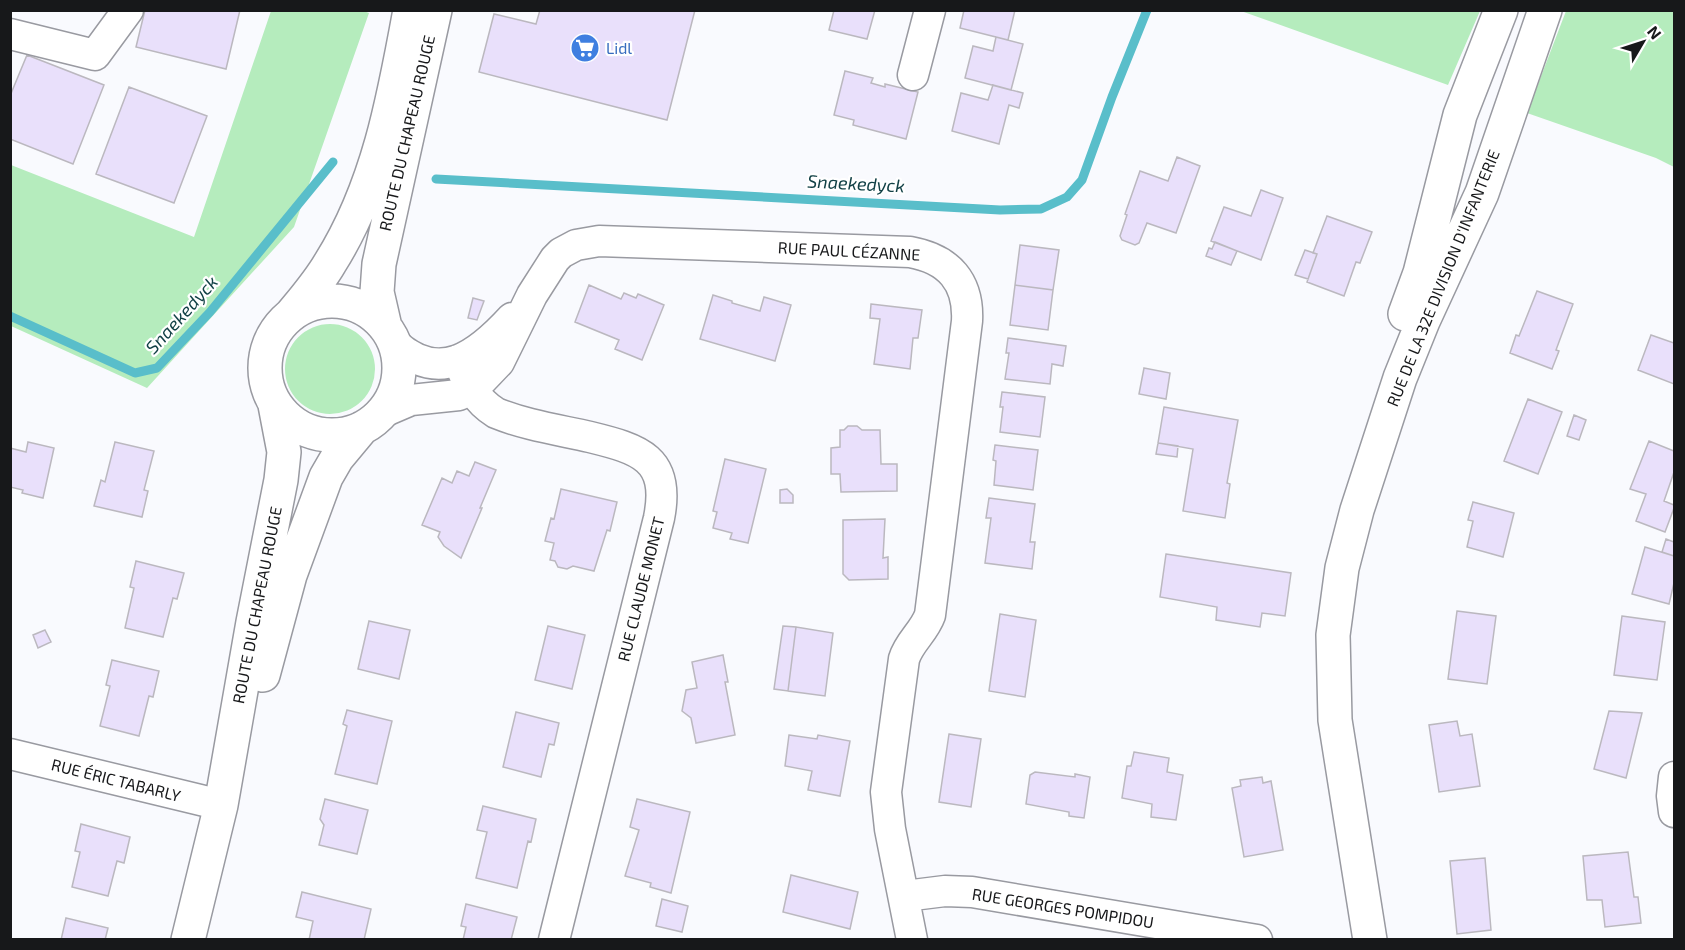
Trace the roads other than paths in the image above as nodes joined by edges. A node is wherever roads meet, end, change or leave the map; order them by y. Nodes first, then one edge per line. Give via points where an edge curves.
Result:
1 (128, 10) edge
2 (410, 10) edge
3 (435, 10) edge
4 (930, 10) edge
5 (1501, 10) edge
6 (1545, 10) edge
7 (10, 34) edge
8 (913, 75) dead end
9 (532, 295) junction
10 (290, 316) junction
11 (390, 335) junction
12 (458, 360) junction
13 (471, 389) junction
14 (275, 405) junction
15 (373, 420) junction
16 (10, 754) edge
17 (1674, 777) edge
18 (221, 806) junction
19 (1674, 812) edge
20 (904, 896) junction
21 (188, 939) edge
22 (554, 939) edge
23 (912, 939) edge
24 (1257, 939) edge
25 (1352, 939) edge
26 (1370, 939) edge

1 - 7 street via 95,55
2 - 10 street, ROUTE DU CHAPEAU ROUGE via 372,175 334,256
3 - 11 street, ROUTE DU CHAPEAU ROUGE via 379,264 377,292
4 - 8 street
5 - 25 street, RUE DE LA 32E DIVISION D'INFANTERIE via 1455,132 1420,273 1355,456 1322,582 1315,642 1317,721
6 - 26 street, RUE DE LA 32E DIVISION D'INFANTERIE via 1482,193 1400,378 1359,501 1342,568 1333,635 1335,720
9 - 12 street, RUE PAUL CÉZANNE via 487,343
9 - 13 street, RUE PAUL CÉZANNE via 499,362
9 - 20 street, RUE PAUL CÉZANNE via 561,253 583,242 599,241 910,252 938,260 961,284 968,310 931,608 927,623 904,659 888,775 888,815
10 - 11 street via 314,304 340,302 365,310
10 - 14 street via 277,330 266,354 266,380
11 - 12 street, RUE PAUL CÉZANNE via 405,352 424,362 446,364
11 - 15 street via 399,363 398,383 390,401
12 - 13 street, RUE CLAUDE MONET
13 - 15 street, RUE PAUL CÉZANNE via 459,395 411,400
13 - 22 street, RUE CLAUDE MONET via 488,408 505,417 629,447 651,463 662,485 659,518
14 - 15 street via 288,419 311,432 337,435
14 - 18 street, ROUTE DU CHAPEAU ROUGE via 283,466
15 - 18 street, ROUTE DU CHAPEAU ROUGE via 331,468 301,545
16 - 18 street, RUE ÉRIC TABARLY
17 - 19 street
18 - 21 street, ROUTE DU CHAPEAU ROUGE
20 - 23 street
20 - 24 street, RUE GEORGES POMPIDOU via 972,892

